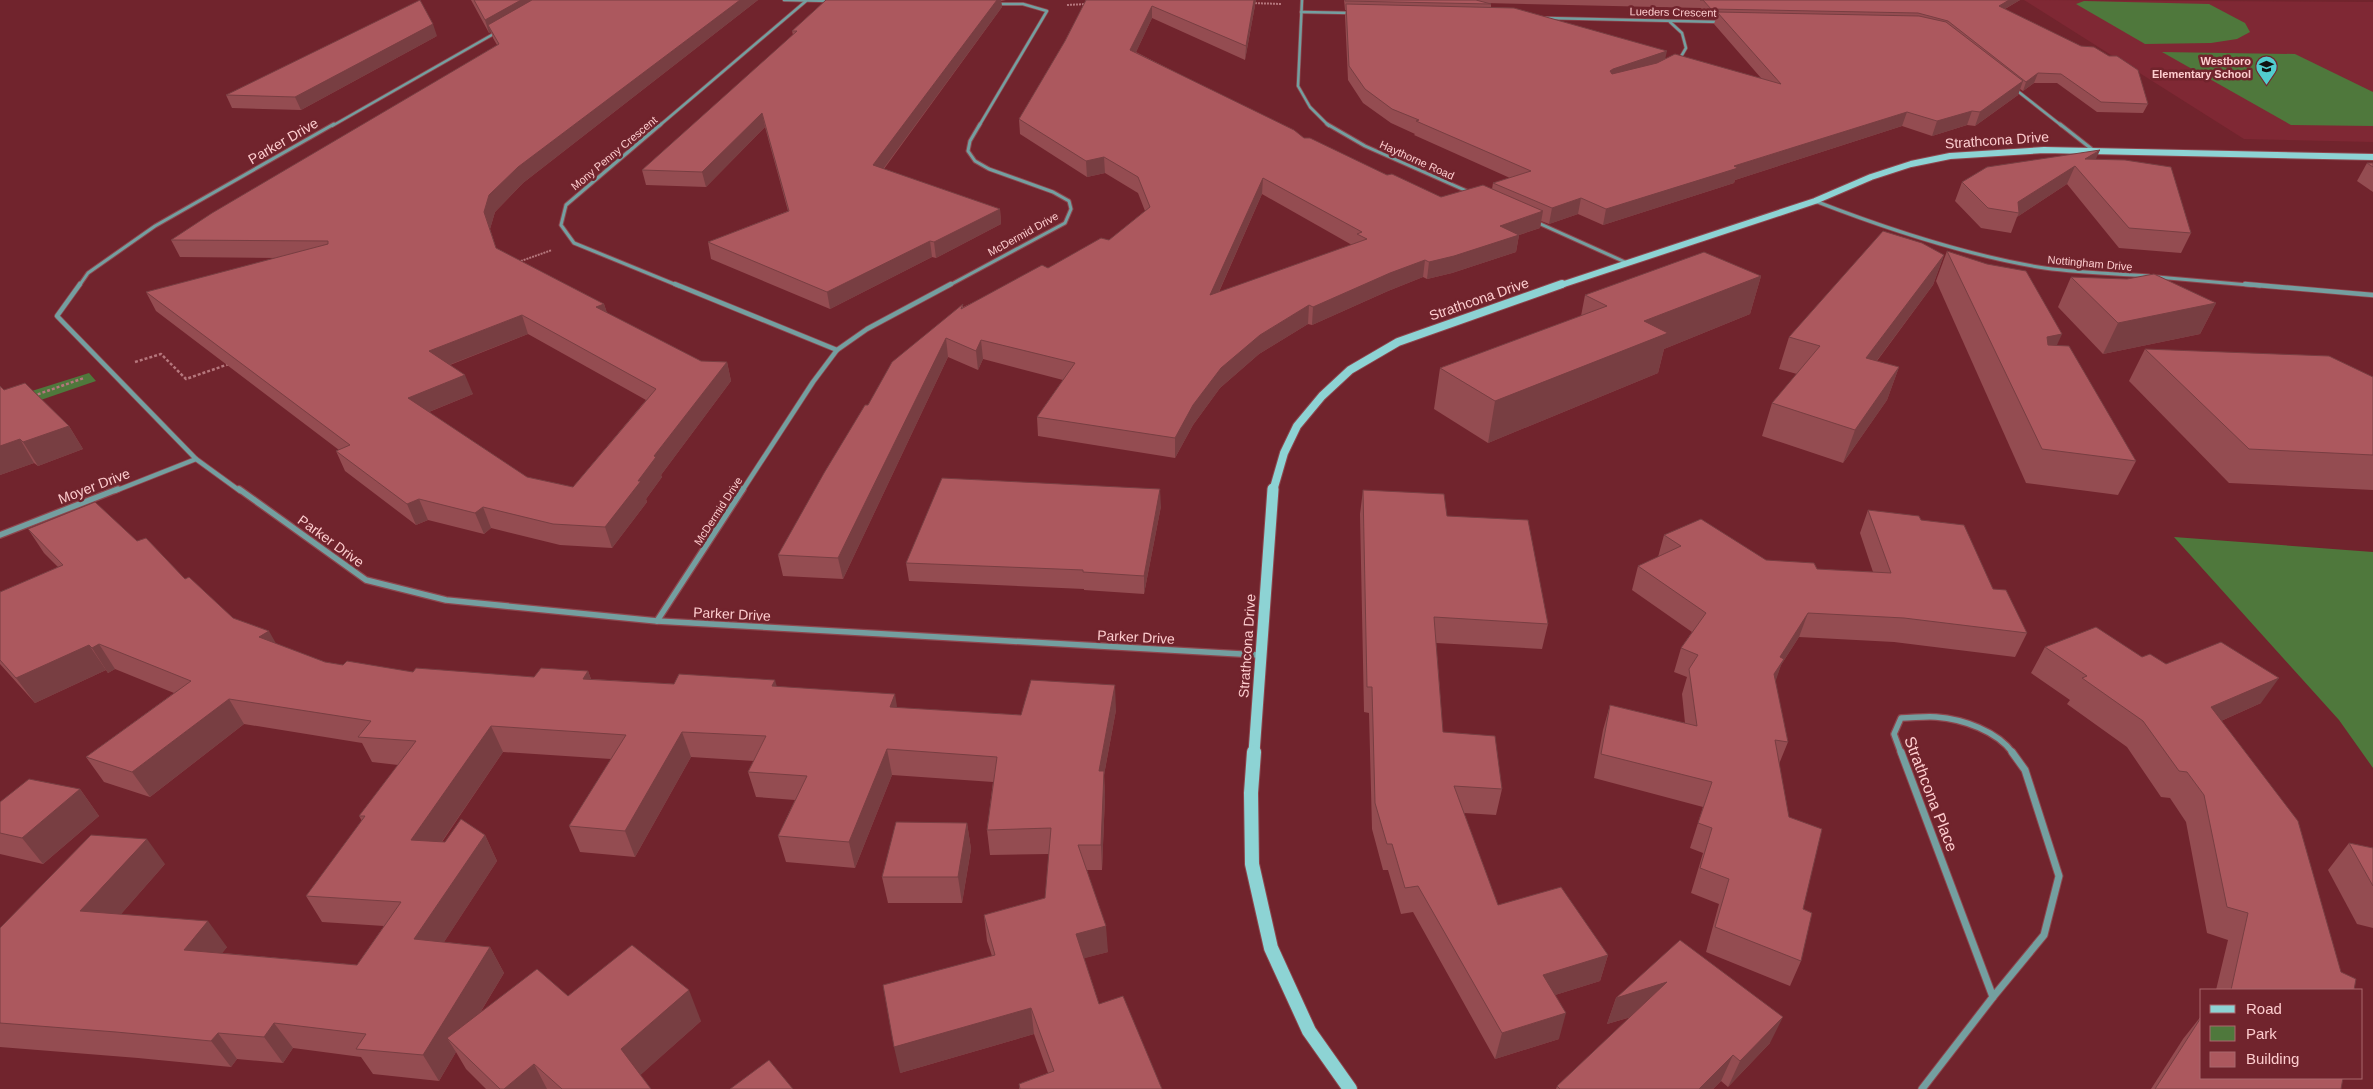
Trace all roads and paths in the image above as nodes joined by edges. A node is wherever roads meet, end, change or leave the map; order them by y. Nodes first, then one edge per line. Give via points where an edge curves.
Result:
1 (784, 0) edge
2 (1302, 0) edge
3 (806, 1) edge
4 (836, 1) edge
5 (1246, 3) edge
6 (993, 4) edge
7 (1097, 4) edge
8 (1284, 4) dead end
9 (1059, 5) dead end
10 (1302, 12) junction
11 (1361, 13) edge
12 (1540, 18) edge
13 (1669, 21) junction
14 (1727, 22) edge
15 (501, 30) edge
16 (1673, 63) edge
17 (2010, 84) edge
18 (2093, 150) junction
19 (2373, 158) edge
20 (1473, 194) edge
21 (1815, 201) junction
22 (1527, 218) edge
23 (574, 242) junction
24 (1625, 262) junction
25 (510, 265) edge
26 (2373, 295) edge
27 (837, 350) junction
28 (232, 363) edge
29 (109, 370) junction
30 (27, 398) edge
31 (196, 459) junction
32 (0, 535) edge
33 (657, 621) junction
34 (1260, 655) junction
35 (1993, 997) junction
36 (1350, 1089) edge
37 (1922, 1089) edge

1 - 3 street
2 - 10 street, Haythorne Road
3 - 4 street
3 - 23 street, Mony Penny Crescent via 566,206 561,225
5 - 8 path
6 - 27 street, McDermid Drive via 1023,4 1047,10 970,140 968,151 975,161 990,169 1069,201 1071,209 1065,223 867,329
7 - 9 path
10 - 11 street
10 - 20 street, Haythorne Road via 1298,86 1310,108 1329,126 1365,146
12 - 13 street, Lueders Crescent
13 - 14 street, Lueders Crescent
13 - 16 street via 1682,33 1686,48 1680,59
15 - 29 street, Parker Drive via 155,226 88,273 57,316
17 - 18 street
18 - 19 street, Strathcona Drive
18 - 21 street, Strathcona Drive via 1950,156 1871,176
21 - 24 street, Strathcona Drive
21 - 26 street, Nottingham Drive via 1947,247 2040,267
22 - 24 street
23 - 25 path
23 - 27 street
24 - 34 street, Strathcona Drive via 1398,342 1350,370 1322,396 1297,426 1274,485
27 - 33 street, McDermid Drive
28 - 29 path via 186,379 161,354
29 - 30 path
29 - 31 street, Parker Drive
31 - 32 street, Moyer Drive
31 - 33 street, Parker Drive via 366,580 446,600
33 - 34 street, Parker Drive
34 - 36 street, Strathcona Drive via 1251,793 1252,864 1271,948 1309,1030
35 - 35 street, Strathcona Place via 2044,935 2059,876 2025,770 2009,748 1979,727 1937,717 1901,718 1894,734
35 - 37 street, Strathcona Place

